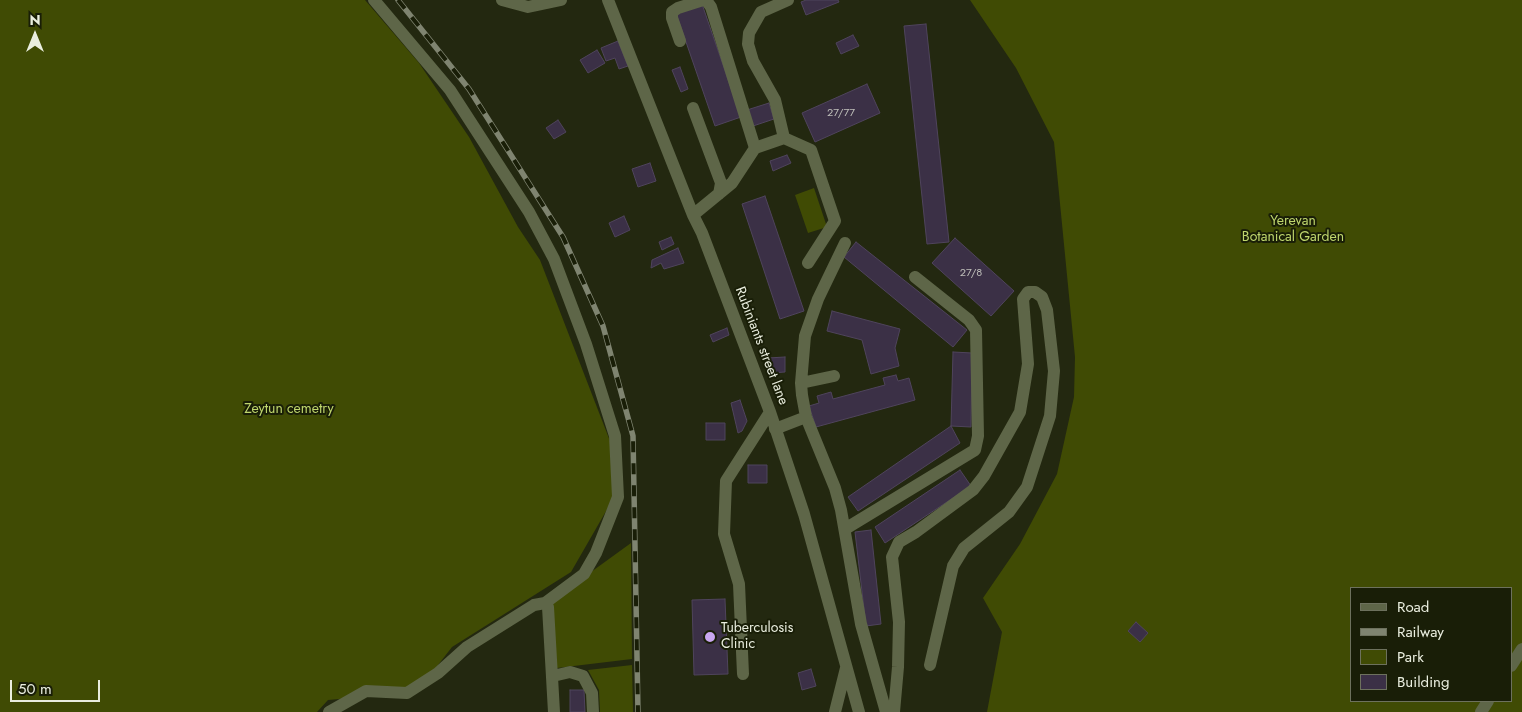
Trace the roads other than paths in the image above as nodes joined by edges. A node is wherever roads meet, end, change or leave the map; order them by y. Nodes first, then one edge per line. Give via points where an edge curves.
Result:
1 (374, 0) edge
2 (502, 0) edge
3 (561, 0) edge
4 (608, 0) edge
5 (705, 0) edge
6 (788, 0) edge
7 (680, 41) dead end
8 (693, 108) dead end
9 (784, 138) junction
10 (755, 148) junction
11 (719, 194) junction
12 (693, 216) junction
13 (845, 244) dead end
14 (808, 263) dead end
15 (915, 277) dead end
16 (834, 376) dead end
17 (801, 383) junction
18 (770, 412) junction
19 (806, 417) junction
20 (775, 429) junction
21 (845, 529) junction
22 (544, 603) junction
23 (1522, 648) edge
24 (1512, 664) edge
25 (930, 665) dead end
26 (846, 668) junction
27 (743, 674) dead end
28 (552, 676) junction
29 (329, 712) edge
30 (554, 712) edge
31 (593, 712) edge
32 (835, 712) edge
33 (859, 712) edge
34 (886, 712) edge
35 (894, 712) edge

1 - 22 street via 450,90 529,212 554,260 577,318 615,436 618,497 596,553 584,574
2 - 3 street via 528,7
4 - 12 street, Rubiniants street lane
5 - 7 street via 672,12
5 - 10 street
6 - 9 street via 761,12 749,33 748,44 753,61 775,100
8 - 11 street via 721,183
9 - 10 street
9 - 14 street via 811,150 835,221
10 - 11 street via 732,183
11 - 12 street
12 - 18 street, Rubiniants street lane
13 - 17 street via 818,299 805,336
15 - 21 street via 969,320 976,330 978,436 975,450
16 - 17 street
17 - 19 street
18 - 20 street, Rubiniants street lane
18 - 27 street via 726,481 724,534 739,584
19 - 20 street
19 - 21 street via 835,488
20 - 26 street, Rubiniants street lane via 804,514
21 - 34 street via 861,624
22 - 28 street via 548,608
22 - 29 street via 534,605 467,648 438,673 407,693 366,692
23 - 24 street
25 - 35 street via 953,566 964,548 1009,512 1027,487 1050,416 1054,371 1047,310 1035,292 1028,292 1023,299 1028,364 1020,412 973,490 899,542 892,557 899,622
26 - 32 street
26 - 33 street, Rubiniants street lane
28 - 30 street
28 - 31 street via 570,672 583,676 592,693

